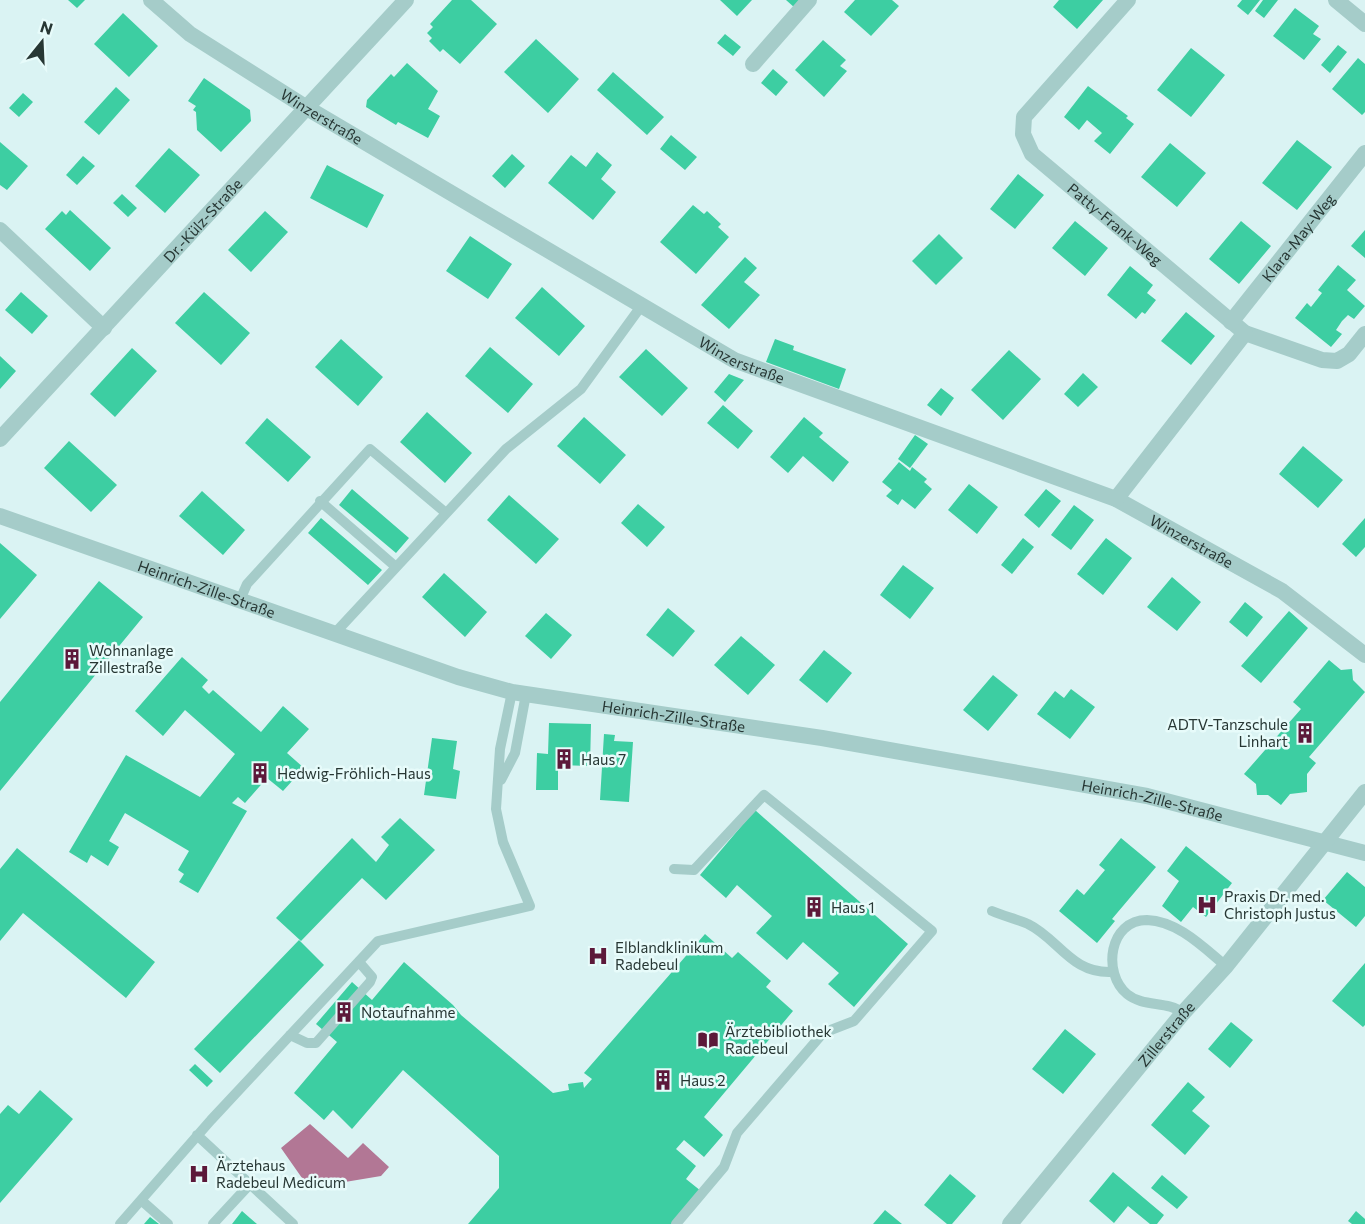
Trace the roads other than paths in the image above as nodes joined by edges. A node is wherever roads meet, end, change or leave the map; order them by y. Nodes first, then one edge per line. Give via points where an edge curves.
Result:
1 (151, 0) edge
2 (406, 0) edge
3 (809, 0) edge
4 (1128, 0) edge
5 (1336, 0) edge
6 (1365, 24) edge
7 (753, 64) dead end
8 (307, 108) junction
9 (1365, 153) edge
10 (0, 230) edge
11 (642, 305) junction
12 (1231, 322) junction
13 (104, 328) junction
14 (1245, 333) junction
15 (1365, 334) edge
16 (0, 439) edge
17 (1116, 499) junction
18 (320, 501) junction
19 (446, 513) junction
20 (0, 516) edge
21 (396, 567) junction
22 (240, 600) junction
23 (335, 633) junction
24 (1365, 655) edge
25 (519, 693) junction
26 (1365, 792) edge
27 (1323, 842) junction
28 (1365, 853) edge
29 (674, 869) dead end
30 (992, 911) dead end
31 (359, 962) junction
32 (1226, 966) junction
33 (1112, 972) junction
34 (1183, 1013) junction
35 (290, 1035) junction
36 (197, 1135) junction
37 (250, 1184) junction
38 (141, 1200) junction
39 (120, 1224) edge
40 (168, 1224) edge
41 (213, 1224) edge
42 (293, 1224) edge
43 (676, 1224) edge
44 (1010, 1224) edge

1 - 8 street, Winzerstraße via 190,34
2 - 8 street, Dr.-Külz-Straße
3 - 7 street
4 - 12 street, Patty-Frank-Weg via 1033,104 1024,117 1023,134 1032,154
5 - 6 street
8 - 11 street, Winzerstraße
8 - 13 street, Dr.-Külz-Straße
9 - 12 street, Klara-May-Weg
10 - 13 street
11 - 17 street, Winzerstraße via 734,360
11 - 19 lane via 581,389 506,449
12 - 14 street, Patty-Frank-Weg
13 - 16 street, Dr.-Külz-Straße
14 - 15 street, Patty-Frank-Weg via 1322,360 1337,361 1349,354
14 - 17 street
17 - 24 street, Winzerstraße via 1282,591
18 - 19 lane via 370,449
18 - 21 lane
18 - 22 lane via 247,584
19 - 21 lane
20 - 22 street, Heinrich-Zille-Straße
21 - 23 lane
22 - 23 street, Heinrich-Zille-Straße
23 - 25 street, Heinrich-Zille-Straße via 458,677
25 - 27 street, Heinrich-Zille-Straße via 822,738 1147,796
25 - 31 lane via 515,753 500,783 496,809 501,833 530,906 386,937
26 - 27 street, Zillerstraße
27 - 28 street, Heinrich-Zille-Straße
27 - 32 street, Zillerstraße
29 - 43 lane via 694,870 764,795 932,931 854,1021 823,1033 737,1133 724,1167
30 - 33 lane via 1027,924 1089,970
31 - 35 lane
31 - 35 lane via 370,972 370,982 326,1033 316,1043
32 - 33 lane via 1197,941 1146,920 1120,934 1112,954
32 - 34 street, Zillerstraße
33 - 34 lane via 1121,988 1135,999 1168,1005
34 - 44 street, Zillerstraße
35 - 36 lane
36 - 37 lane
36 - 38 lane
37 - 41 lane
37 - 42 lane
38 - 39 lane
38 - 40 lane

